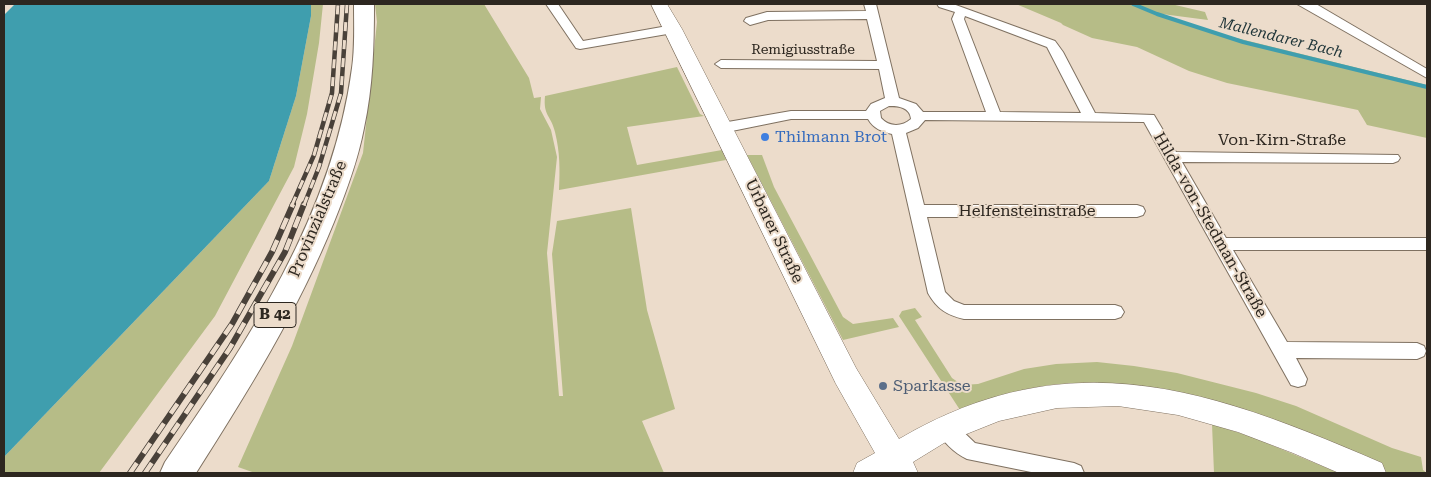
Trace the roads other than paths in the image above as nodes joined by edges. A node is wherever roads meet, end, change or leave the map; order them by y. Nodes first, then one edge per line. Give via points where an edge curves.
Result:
1 (364, 4) edge
2 (552, 4) edge
3 (659, 4) edge
4 (942, 4) edge
5 (1303, 4) edge
6 (871, 9) edge
7 (963, 11) junction
8 (750, 21) dead end
9 (673, 28) junction
10 (722, 64) dead end
11 (884, 65) junction
12 (1427, 74) edge
13 (893, 102) junction
14 (873, 115) junction
15 (918, 116) junction
16 (994, 116) junction
17 (1090, 118) junction
18 (722, 128) junction
19 (898, 130) junction
20 (1172, 158) junction
21 (1392, 158) dead end
22 (918, 211) junction
23 (1137, 211) dead end
24 (1221, 244) junction
25 (1427, 244) edge
26 (1115, 312) dead end
27 (1281, 350) junction
28 (1417, 351) dead end
29 (1298, 379) dead end
30 (946, 428) junction
31 (899, 464) edge
32 (177, 473) edge
33 (868, 473) edge
34 (1074, 473) edge
35 (1371, 473) edge

1 - 32 main road, Provinzialstraße / B 42 via 364,67 354,125 317,229 289,289 238,379
2 - 9 street via 580,45
3 - 9 street, Urbarer Straße
4 - 7 street
5 - 12 street
6 - 8 street, Remigiusstraße via 767,16
6 - 11 street, Remigiusstraße
7 - 16 street via 958,19
7 - 17 street via 1050,44
9 - 18 street, Urbarer Straße
10 - 11 street, Remigiusstraße
11 - 13 street, Remigiusstraße
13 - 14 street via 876,107
13 - 15 street via 912,108
14 - 18 street via 791,115
14 - 19 street via 879,123
15 - 16 street, Hilda-von-Stedman-Straße
15 - 19 street via 911,127
16 - 17 street, Hilda-von-Stedman-Straße
17 - 20 street, Hilda-von-Stedman-Straße via 1149,118
18 - 31 street, Urbarer Straße via 846,376
19 - 22 street
20 - 21 street, Von-Kirn-Straße
20 - 24 street, Hilda-von-Stedman-Straße
22 - 23 street, Helfensteinstraße
22 - 26 street via 937,293 950,308 964,312
24 - 25 street
24 - 27 street, Hilda-von-Stedman-Straße
27 - 28 street
27 - 29 street, Hilda-von-Stedman-Straße
30 - 31 street
30 - 34 street via 964,448 974,452
30 - 35 street via 998,408 1044,397 1130,394 1228,414
31 - 33 street

